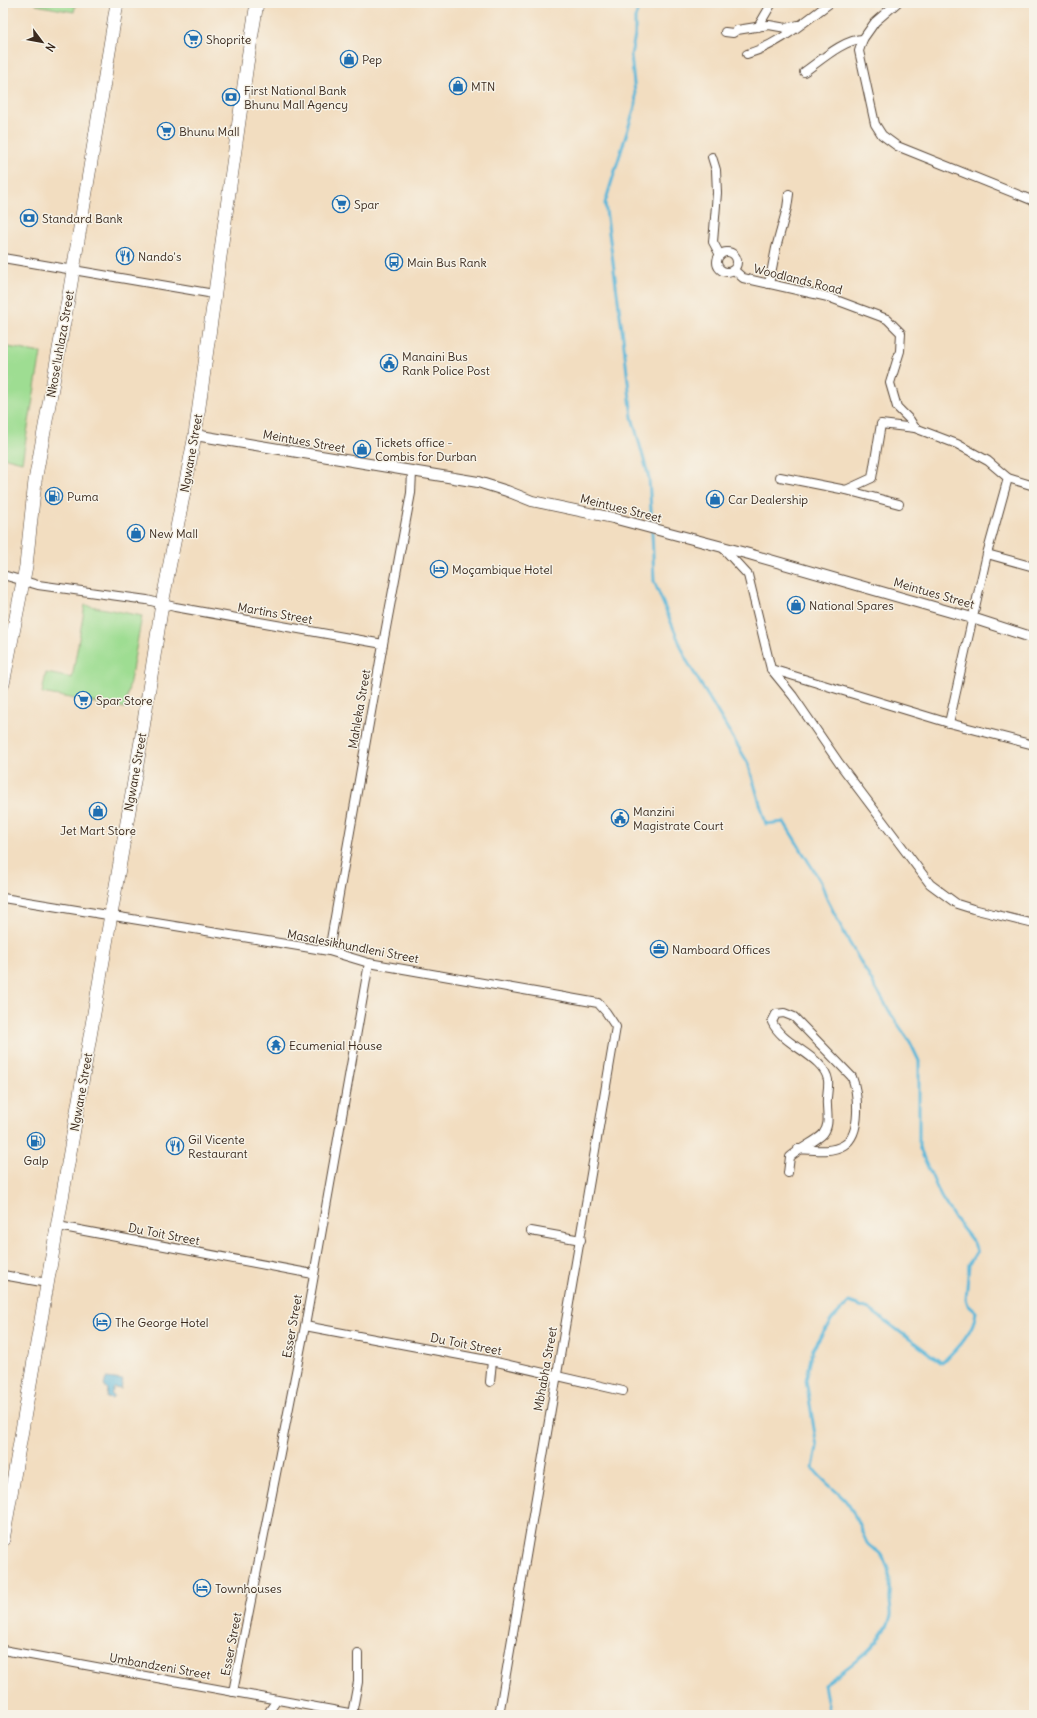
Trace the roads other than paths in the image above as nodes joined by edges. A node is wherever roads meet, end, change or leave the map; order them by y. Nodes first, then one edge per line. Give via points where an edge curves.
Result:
1 (117, 3) edge
2 (257, 3) edge
3 (772, 3) edge
4 (830, 3) edge
5 (897, 3) edge
6 (804, 22) junction
7 (758, 27) junction
8 (725, 32) dead end
9 (863, 39) junction
10 (747, 54) dead end
11 (804, 72) dead end
12 (712, 157) dead end
13 (789, 194) dead end
14 (1034, 201) edge
15 (720, 255) junction
16 (3, 258) edge
17 (73, 270) junction
18 (734, 270) junction
19 (768, 284) junction
20 (214, 294) junction
21 (915, 428) junction
22 (195, 435) junction
23 (412, 472) junction
24 (780, 477) dead end
25 (1008, 478) junction
26 (1034, 486) edge
27 (846, 490) junction
28 (899, 504) dead end
29 (722, 547) junction
30 (987, 554) junction
31 (1034, 567) edge
32 (3, 575) edge
33 (22, 580) junction
34 (162, 604) junction
35 (972, 618) junction
36 (1034, 638) edge
37 (383, 644) junction
38 (770, 669) junction
39 (3, 684) edge
40 (949, 723) junction
41 (1034, 745) edge
42 (3, 898) edge
43 (110, 916) junction
44 (1034, 924) edge
45 (329, 951) junction
46 (369, 963) junction
47 (616, 1027) joint
48 (798, 1149) junction
49 (788, 1173) dead end
50 (58, 1226) junction
51 (531, 1231) dead end
52 (581, 1240) junction
53 (313, 1274) junction
54 (3, 1275) edge
55 (48, 1283) junction
56 (305, 1326) junction
57 (492, 1361) junction
58 (556, 1376) junction
59 (490, 1382) dead end
60 (623, 1391) dead end
61 (3, 1540) edge
62 (3, 1650) edge
63 (358, 1654) dead end
64 (234, 1692) junction
65 (277, 1700) junction
66 (356, 1714) edge
67 (270, 1715) edge
68 (498, 1715) edge

1 - 17 main road, Nkose'luhlaza Street
2 - 20 main road, Ngwane Street
3 - 7 street
4 - 6 street
5 - 9 street via 875,22
6 - 7 street via 791,28 769,25
6 - 10 street via 796,30 760,50
7 - 8 street via 733,33
9 - 11 street via 839,47
9 - 14 street via 859,51 875,124 882,135 897,146
12 - 15 street via 716,170 717,193 713,242
13 - 19 street via 788,208
15 - 18 street via 717,264 720,269 724,272
15 - 18 street via 725,252 734,255 737,260
16 - 17 street
17 - 20 street
17 - 33 main road, Nkose'luhlaza Street via 35,481 26,566
18 - 19 street, Woodlands Road via 743,278
19 - 21 street, Woodlands Road via 828,296 887,318 901,333 900,351 890,383 896,407
20 - 22 main road, Ngwane Street
21 - 25 street, Woodlands Road via 957,444 988,461
21 - 27 street via 880,424 872,478
22 - 23 street, Meintues Street
22 - 34 main road, Ngwane Street
23 - 29 street, Meintues Street via 478,482 532,501 613,518
23 - 37 street, Mahleka Street via 412,493
24 - 27 street
25 - 26 street, Woodlands Road
25 - 30 street
27 - 28 street
29 - 35 street, Meintues Street
29 - 38 street via 748,575
30 - 31 street
30 - 35 street
32 - 33 street
33 - 34 street, Martins Street via 38,585
33 - 39 main road, Nkose'luhlaza Street
34 - 37 street, Martins Street
34 - 43 main road, Ngwane Street
35 - 36 street, Meintues Street
35 - 40 street
37 - 45 street, Mahleka Street
38 - 40 street
38 - 44 street via 793,696 840,764 930,884 957,904
40 - 41 street
42 - 43 street, Masalesikhundleni Street
43 - 45 street, Masalesikhundleni Street
43 - 50 main road, Ngwane Street
45 - 46 street, Masalesikhundleni Street
46 - 47 street, Masalesikhundleni Street via 598,1004
46 - 53 street, Esser Street
47 - 52 street, Mbhabha Street
48 - 48 street via 822,1135 828,1124 828,1079 822,1067 776,1031 772,1022 776,1014 784,1013 794,1017 852,1077 856,1089 854,1133 845,1145 825,1151
48 - 49 street via 790,1156
50 - 53 street, Du Toit Street
50 - 55 main road, Ngwane Street
51 - 52 street
52 - 58 street, Mbhabha Street
53 - 56 street, Esser Street
54 - 55 street
55 - 61 main road, Ngwane Street
56 - 57 street, Du Toit Street
56 - 64 street, Esser Street
57 - 58 street, Du Toit Street
57 - 59 street
58 - 60 street, Du Toit Street
58 - 68 street, Mbhabha Street
62 - 64 street, Umbandzeni Street
63 - 66 street
64 - 65 street, Umbandzeni Street
65 - 66 street, Umbandzeni Street
65 - 67 street via 270,1710

